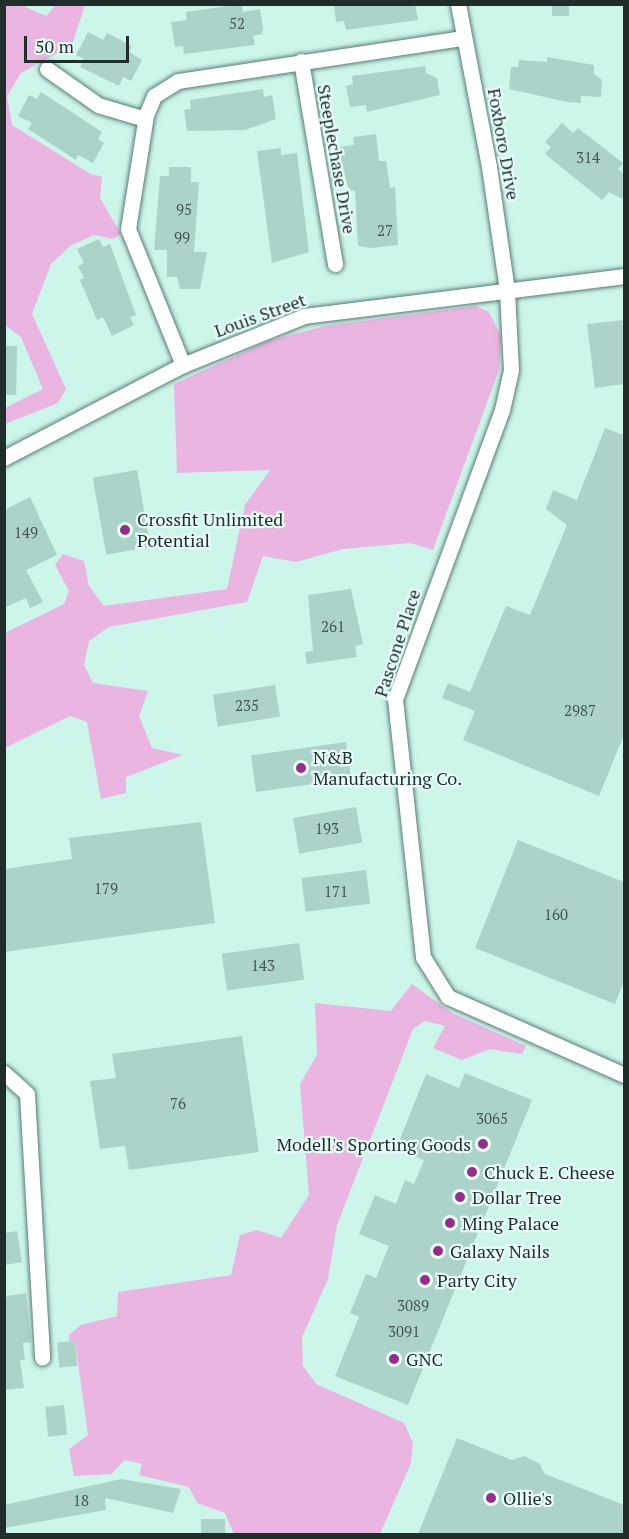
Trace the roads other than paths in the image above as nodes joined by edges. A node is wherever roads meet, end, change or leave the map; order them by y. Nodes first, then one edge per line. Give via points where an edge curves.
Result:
1 (458, 4) edge
2 (464, 38) junction
3 (301, 61) junction
4 (47, 69) dead end
5 (145, 119) junction
6 (335, 264) dead end
7 (624, 276) edge
8 (507, 291) junction
9 (183, 365) junction
10 (4, 458) edge
11 (4, 1073) edge
12 (624, 1075) edge
13 (42, 1358) dead end

1 - 2 street, Foxboro Drive
2 - 3 street, Steeplechase Drive
2 - 8 street, Foxboro Drive
3 - 5 street, Steeplechase Drive via 178,81 154,96
3 - 6 street, Steeplechase Drive
4 - 5 street via 98,105
5 - 9 street, Steeplechase Drive via 128,229
7 - 8 street, Louis Street
8 - 9 street, Louis Street via 304,316
8 - 12 street, Pascone Place via 511,370 502,410 395,699 423,957 448,997
9 - 10 street, Louis Street
11 - 13 street via 27,1094

